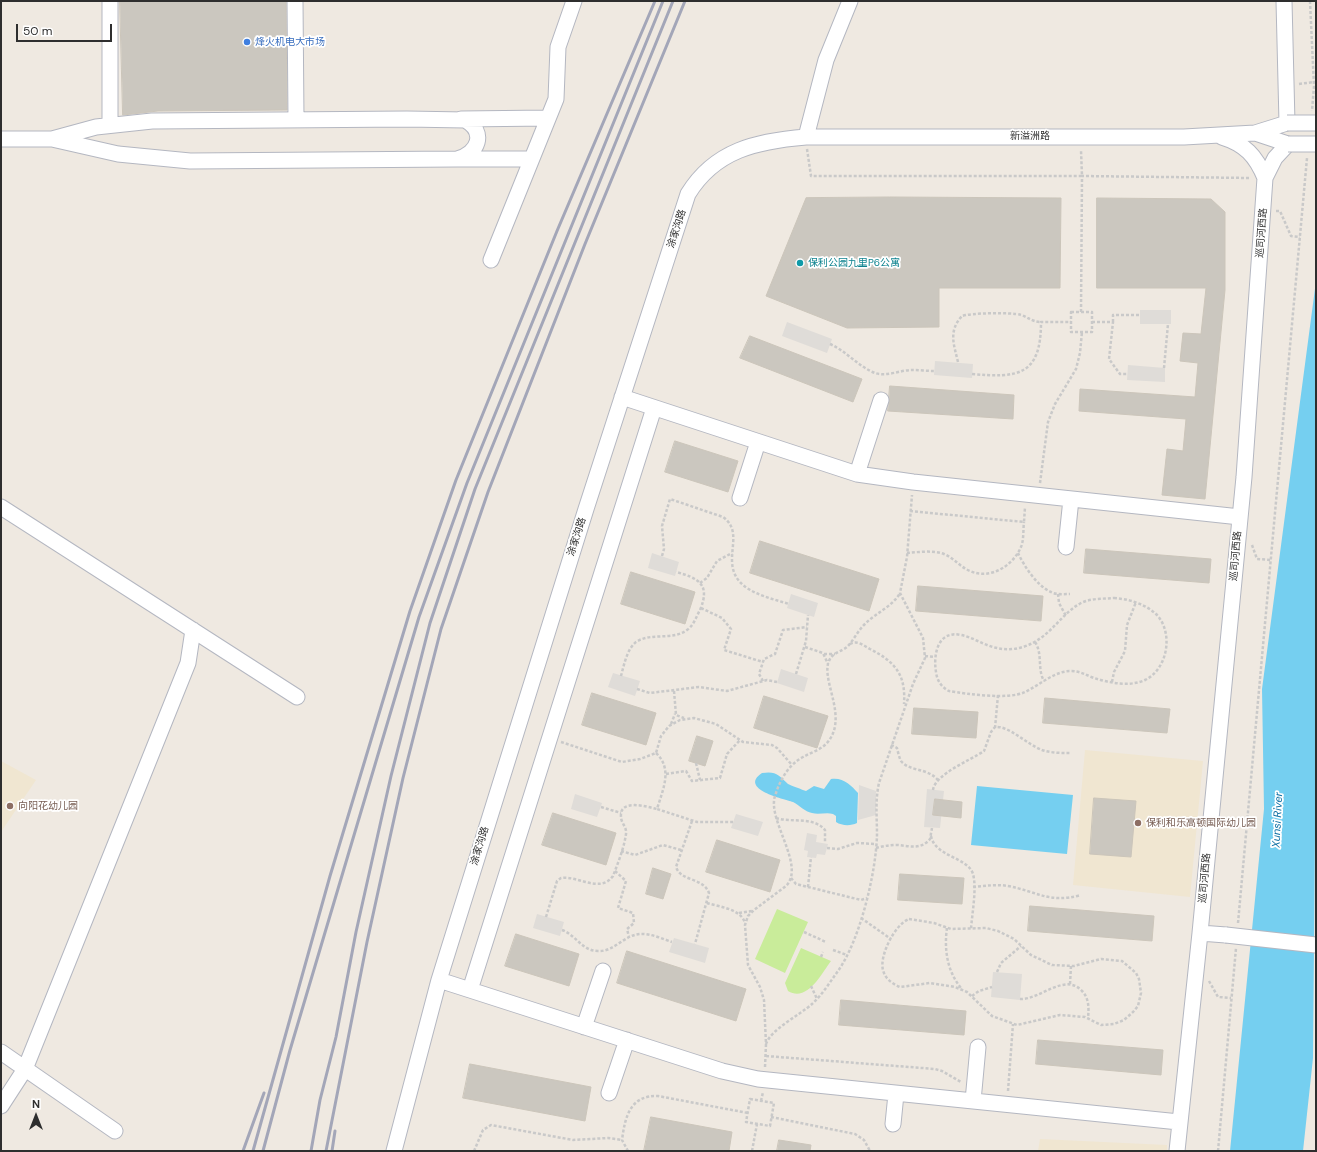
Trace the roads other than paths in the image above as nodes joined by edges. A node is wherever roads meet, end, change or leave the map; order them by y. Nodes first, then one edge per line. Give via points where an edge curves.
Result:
1 (110, 1) edge
2 (295, 1) edge
3 (574, 1) edge
4 (850, 1) edge
5 (1284, 1) edge
6 (548, 118) junction
7 (296, 119) junction
8 (457, 119) junction
9 (1313, 120) edge
10 (1287, 123) junction
11 (110, 125) junction
12 (1255, 133) junction
13 (1216, 135) junction
14 (806, 137) junction
15 (1, 139) edge
16 (52, 139) junction
17 (1288, 144) junction
18 (1316, 144) edge
19 (531, 159) junction
20 (456, 160) junction
21 (1265, 178) junction
22 (491, 260) dead end
23 (622, 397) junction
24 (881, 400) dead end
25 (654, 408) junction
26 (758, 442) junction
27 (857, 474) junction
28 (740, 498) dead end
29 (1071, 499) junction
30 (1, 507) edge
31 (1240, 517) junction
32 (1066, 547) dead end
33 (193, 630) junction
34 (297, 697) dead end
35 (1200, 933) junction
36 (1316, 945) edge
37 (603, 971) dead end
38 (439, 980) junction
39 (470, 990) junction
40 (584, 1026) junction
41 (627, 1040) junction
42 (978, 1047) dead end
43 (1, 1052) edge
44 (25, 1068) junction
45 (609, 1093) dead end
46 (896, 1094) junction
47 (973, 1101) junction
48 (1, 1106) edge
49 (1180, 1122) junction
50 (893, 1124) dead end
51 (114, 1131) dead end
52 (394, 1151) edge
53 (1177, 1151) edge

1 - 11 street
2 - 7 street
3 - 6 street via 558,47 556,99
4 - 14 street via 826,60
5 - 10 street
6 - 8 street
6 - 19 street
7 - 8 street
7 - 11 street via 152,121
8 - 20 street via 472,124 477,133 477,143 467,157
9 - 10 street, bridge
10 - 12 street
11 - 16 street
12 - 13 street, 新溢洲路
12 - 17 street
13 - 14 street, 新溢洲路
13 - 21 street via 1234,140 1245,147 1255,156
14 - 23 street, 涂家沟路 via 754,144 736,151 708,168 697,179 688,194
15 - 16 street
16 - 20 street via 118,154 177,160
17 - 18 street, bridge
17 - 21 street via 1275,158
19 - 20 street
19 - 22 street
21 - 31 street, 巡司河西路
23 - 25 street
23 - 38 street, 涂家沟路
24 - 27 street
25 - 26 street
25 - 39 street
26 - 27 street
26 - 28 street
27 - 29 street
29 - 31 street
29 - 32 street
30 - 33 street
31 - 35 street, 巡司河西路
33 - 34 street
33 - 44 street via 188,663
35 - 36 street, bridge
35 - 49 street, 巡司河西路
37 - 40 street
38 - 39 street
38 - 52 street, 涂家沟路
39 - 40 street
40 - 41 street
41 - 45 street
41 - 46 street via 722,1071 758,1079
42 - 47 street
43 - 44 street
44 - 48 street
44 - 51 street
46 - 47 street
46 - 50 street
47 - 49 street
49 - 53 street, 巡司河西路

